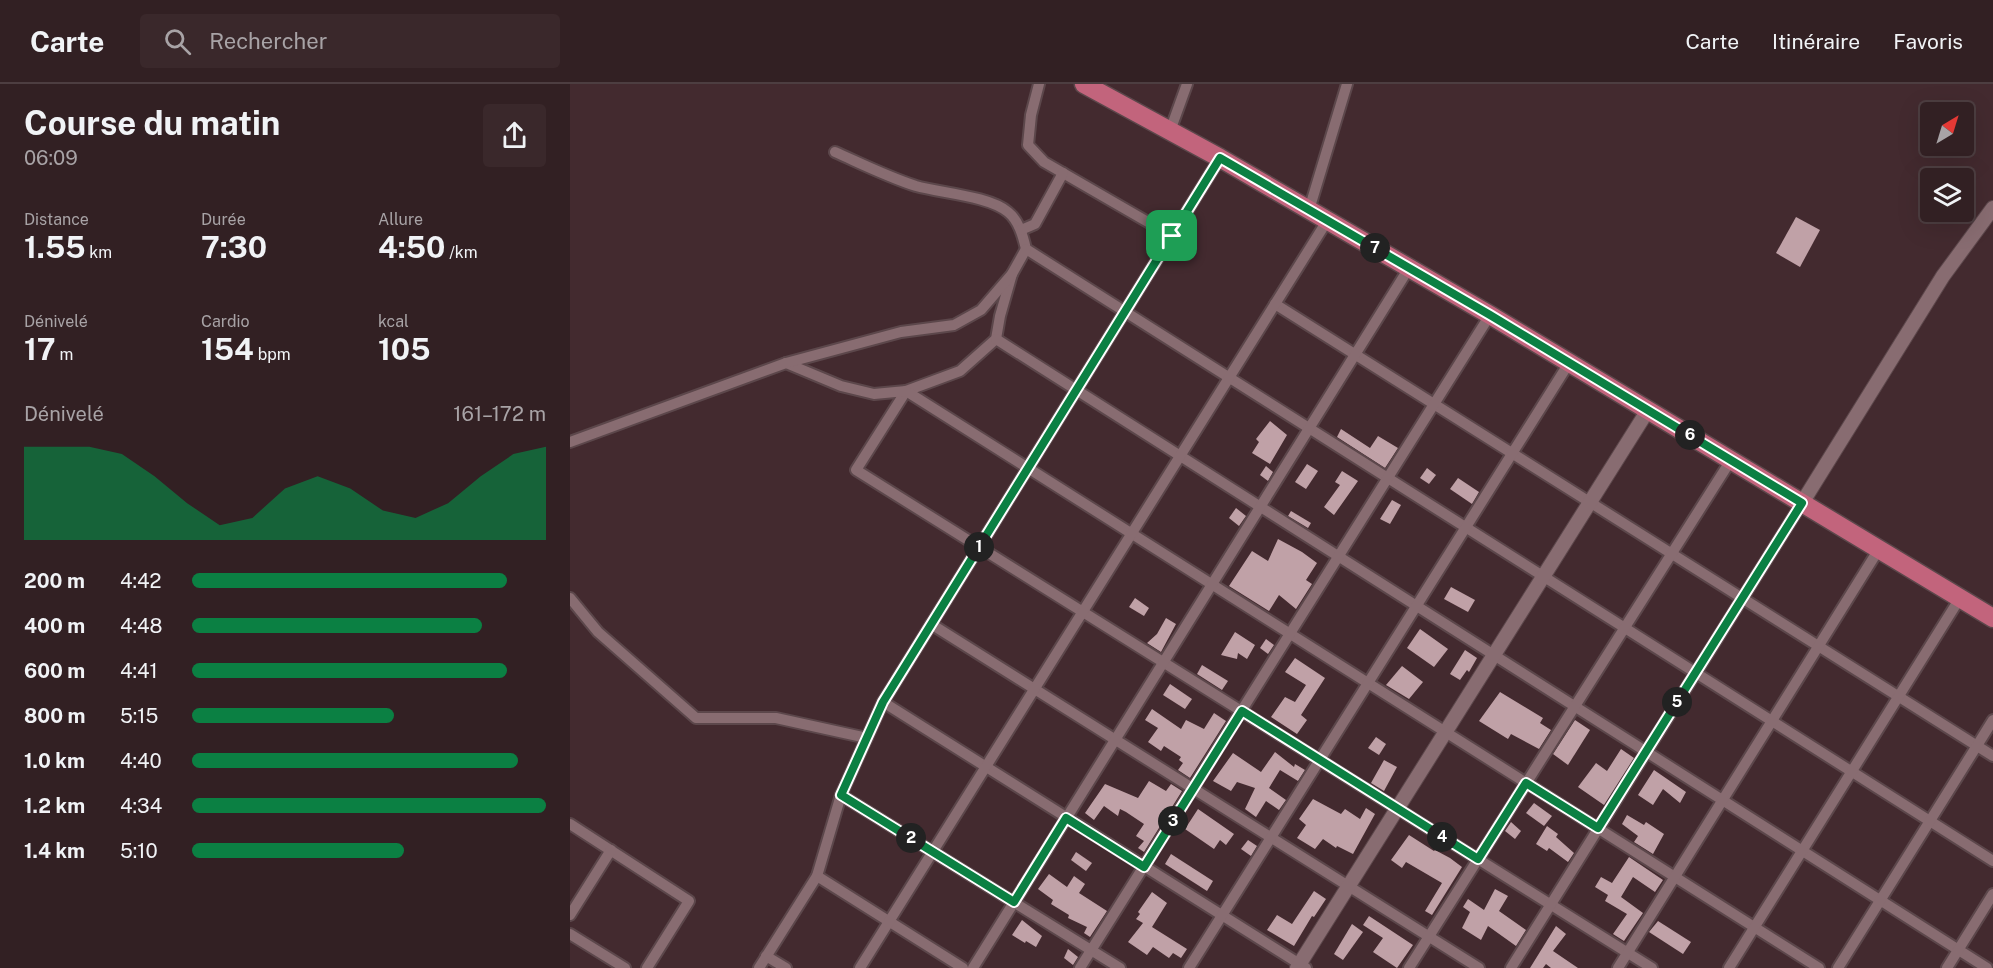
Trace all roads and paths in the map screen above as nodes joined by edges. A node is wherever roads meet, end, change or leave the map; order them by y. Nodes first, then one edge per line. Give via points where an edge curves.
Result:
1 (1039, 84) edge
2 (1084, 84) edge
3 (1187, 84) edge
4 (1347, 84) edge
5 (1170, 131) junction
6 (835, 152) dead end
7 (1220, 158) junction
8 (1063, 173) junction
9 (1993, 208) edge
10 (1309, 210) junction
11 (1327, 221) junction
12 (1021, 230) junction
13 (1172, 236) junction
14 (1026, 249) junction
15 (1409, 268) junction
16 (1012, 274) junction
17 (1275, 304) junction
18 (1125, 311) junction
19 (1490, 315) junction
20 (996, 339) junction
21 (1356, 355) junction
22 (786, 363) junction
23 (1569, 363) junction
24 (1229, 377) junction
25 (906, 391) junction
26 (1076, 391) junction
27 (1435, 404) junction
28 (1648, 410) junction
29 (1310, 428) junction
30 (570, 442) edge
31 (1513, 453) junction
32 (1180, 456) junction
33 (1731, 460) junction
34 (1028, 468) junction
35 (1389, 478) junction
36 (1590, 502) junction
37 (1802, 503) junction
38 (1260, 507) junction
39 (1466, 527) junction
40 (1131, 534) junction
41 (979, 547) junction
42 (1879, 549) junction
43 (1672, 553) junction
44 (1339, 557) junction
45 (1544, 576) junction
46 (1212, 585) junction
47 (570, 598) edge
48 (1743, 598) junction
49 (1960, 598) junction
50 (1417, 606) junction
51 (1083, 612) junction
52 (1993, 618) edge
53 (931, 624) junction
54 (1625, 627) junction
55 (1290, 634) junction
56 (1819, 647) junction
57 (1494, 655) junction
58 (1164, 662) junction
59 (1696, 673) junction
60 (1368, 683) junction
61 (1034, 688) junction
62 (1899, 697) junction
63 (883, 702) junction
64 (1575, 706) junction
65 (1242, 711) junction
66 (1993, 720) edge
67 (1772, 722) junction
68 (1446, 732) junction
69 (867, 738) junction
70 (1115, 739) junction
71 (1977, 746) junction
72 (1646, 752) junction
73 (1993, 756) edge
74 (1320, 760) junction
75 (985, 767) junction
76 (1852, 772) junction
77 (1526, 783) junction
78 (1193, 788) junction
79 (841, 795) junction
80 (1723, 801) junction
81 (1398, 809) junction
82 (1066, 818) junction
83 (1930, 821) junction
84 (570, 824) edge
85 (1598, 828) junction
86 (1271, 837) junction
87 (611, 850) junction
88 (932, 851) junction
89 (1803, 851) junction
90 (1478, 859) junction
91 (1993, 861) edge
92 (1144, 867) junction
93 (816, 876) junction
94 (1675, 877) junction
95 (1349, 886) junction
96 (1993, 894) edge
97 (1881, 900) junction
98 (1014, 902) junction
99 (1551, 904) junction
100 (570, 915) edge
101 (1222, 915) junction
102 (889, 921) junction
103 (1755, 928) junction
104 (570, 934) edge
105 (1429, 937) junction
106 (1091, 950) junction
107 (1958, 950) junction
108 (1627, 953) junction
109 (766, 956) junction
110 (1301, 967) edge
111 (625, 968) edge
112 (647, 968) edge
113 (759, 968) edge
114 (786, 968) edge
115 (860, 968) edge
116 (963, 968) edge
117 (973, 968) edge
118 (1080, 968) edge
119 (1120, 968) edge
120 (1189, 968) edge
121 (1409, 968) edge
122 (1479, 968) edge
123 (1511, 968) edge
124 (1618, 968) edge
125 (1652, 968) edge
126 (1729, 968) edge
127 (1819, 968) edge
128 (1838, 968) edge
129 (1947, 968) edge
130 (1987, 968) edge

1 - 8 street via 1028,145 1044,162
2 - 5 main road
3 - 5 street
4 - 10 street
5 - 7 main road
6 - 12 street via 916,186 996,204 1010,213
7 - 10 main road
7 - 13 street
8 - 12 street via 1035,224
8 - 13 street
9 - 37 street via 1943,276
10 - 11 main road
11 - 15 main road
11 - 17 street
12 - 14 street
13 - 18 street
14 - 16 street
14 - 18 street
15 - 19 main road
15 - 21 street
16 - 20 street
16 - 22 street via 981,310 954,325 901,332
17 - 21 street
17 - 24 street
18 - 24 street
18 - 26 street
19 - 23 main road
19 - 27 street
20 - 25 street via 960,371
20 - 26 street
21 - 27 street
21 - 29 street
22 - 25 street via 841,386 874,394
22 - 30 street
23 - 28 main road
23 - 31 street
24 - 29 street
24 - 32 street
25 - 34 street
25 - 41 street via 856,470
26 - 32 street
26 - 34 street
27 - 31 street
27 - 35 street
28 - 33 main road
28 - 36 street
29 - 35 street
29 - 38 street
31 - 36 street
31 - 39 street
32 - 38 street
32 - 40 street
33 - 37 main road
33 - 43 street
34 - 40 street
34 - 41 street
35 - 39 street
35 - 44 street
36 - 43 street
36 - 45 street
37 - 42 main road
37 - 48 street
38 - 44 street
38 - 46 street
39 - 45 street
39 - 50 street
40 - 46 street
40 - 51 street
41 - 51 street
41 - 53 street
42 - 49 main road
42 - 56 street
43 - 48 street
43 - 54 street
44 - 50 street
44 - 55 street
45 - 54 street
45 - 57 street
46 - 55 street
46 - 58 street
47 - 69 street via 598,632 696,718 776,718
48 - 56 street
48 - 59 street
49 - 52 main road
49 - 62 street
50 - 57 street
50 - 60 street
51 - 58 street
51 - 61 street
53 - 61 street
53 - 63 street
54 - 59 street
54 - 64 street
55 - 60 street
55 - 65 street
56 - 62 street
56 - 67 street
57 - 64 street
57 - 68 street
58 - 65 street
58 - 70 street
59 - 67 street
59 - 72 street
60 - 68 street
60 - 74 street
61 - 70 street
61 - 75 street
62 - 71 street
62 - 76 street
63 - 69 street
63 - 75 street
64 - 72 street
64 - 77 street
65 - 74 street
65 - 78 street
66 - 71 street
67 - 76 street
67 - 80 street
68 - 77 street
68 - 81 street
69 - 79 street
70 - 78 street
70 - 82 street
71 - 73 street
71 - 83 street
72 - 80 street
72 - 85 street
74 - 81 street
74 - 86 street
75 - 82 street
75 - 88 street
76 - 83 street
76 - 89 street
77 - 85 street
77 - 90 street
78 - 86 street
78 - 92 street
79 - 88 street
79 - 93 street
80 - 89 street
80 - 94 street
81 - 90 street
81 - 95 street
82 - 92 street
82 - 98 street
83 - 91 street
83 - 97 street
84 - 87 street
85 - 94 street
85 - 99 street
86 - 95 street
86 - 101 street
87 - 100 street
87 - 112 street via 689,901
88 - 98 street
88 - 102 street
89 - 97 street
89 - 103 street
90 - 99 street
90 - 105 street
92 - 101 street
92 - 106 street
93 - 102 street
93 - 109 street
94 - 103 street
94 - 108 street
95 - 105 street
95 - 110 street
96 - 107 street
97 - 107 street
97 - 128 street
98 - 106 street
98 - 117 street
99 - 108 street
99 - 123 street
101 - 110 street
101 - 120 street
102 - 115 street
102 - 116 street
103 - 126 street
103 - 127 street
104 - 111 street
105 - 121 street
105 - 122 street
106 - 118 street
106 - 119 street
107 - 129 street
107 - 130 street
108 - 124 street
108 - 125 street
109 - 113 street
109 - 114 street

